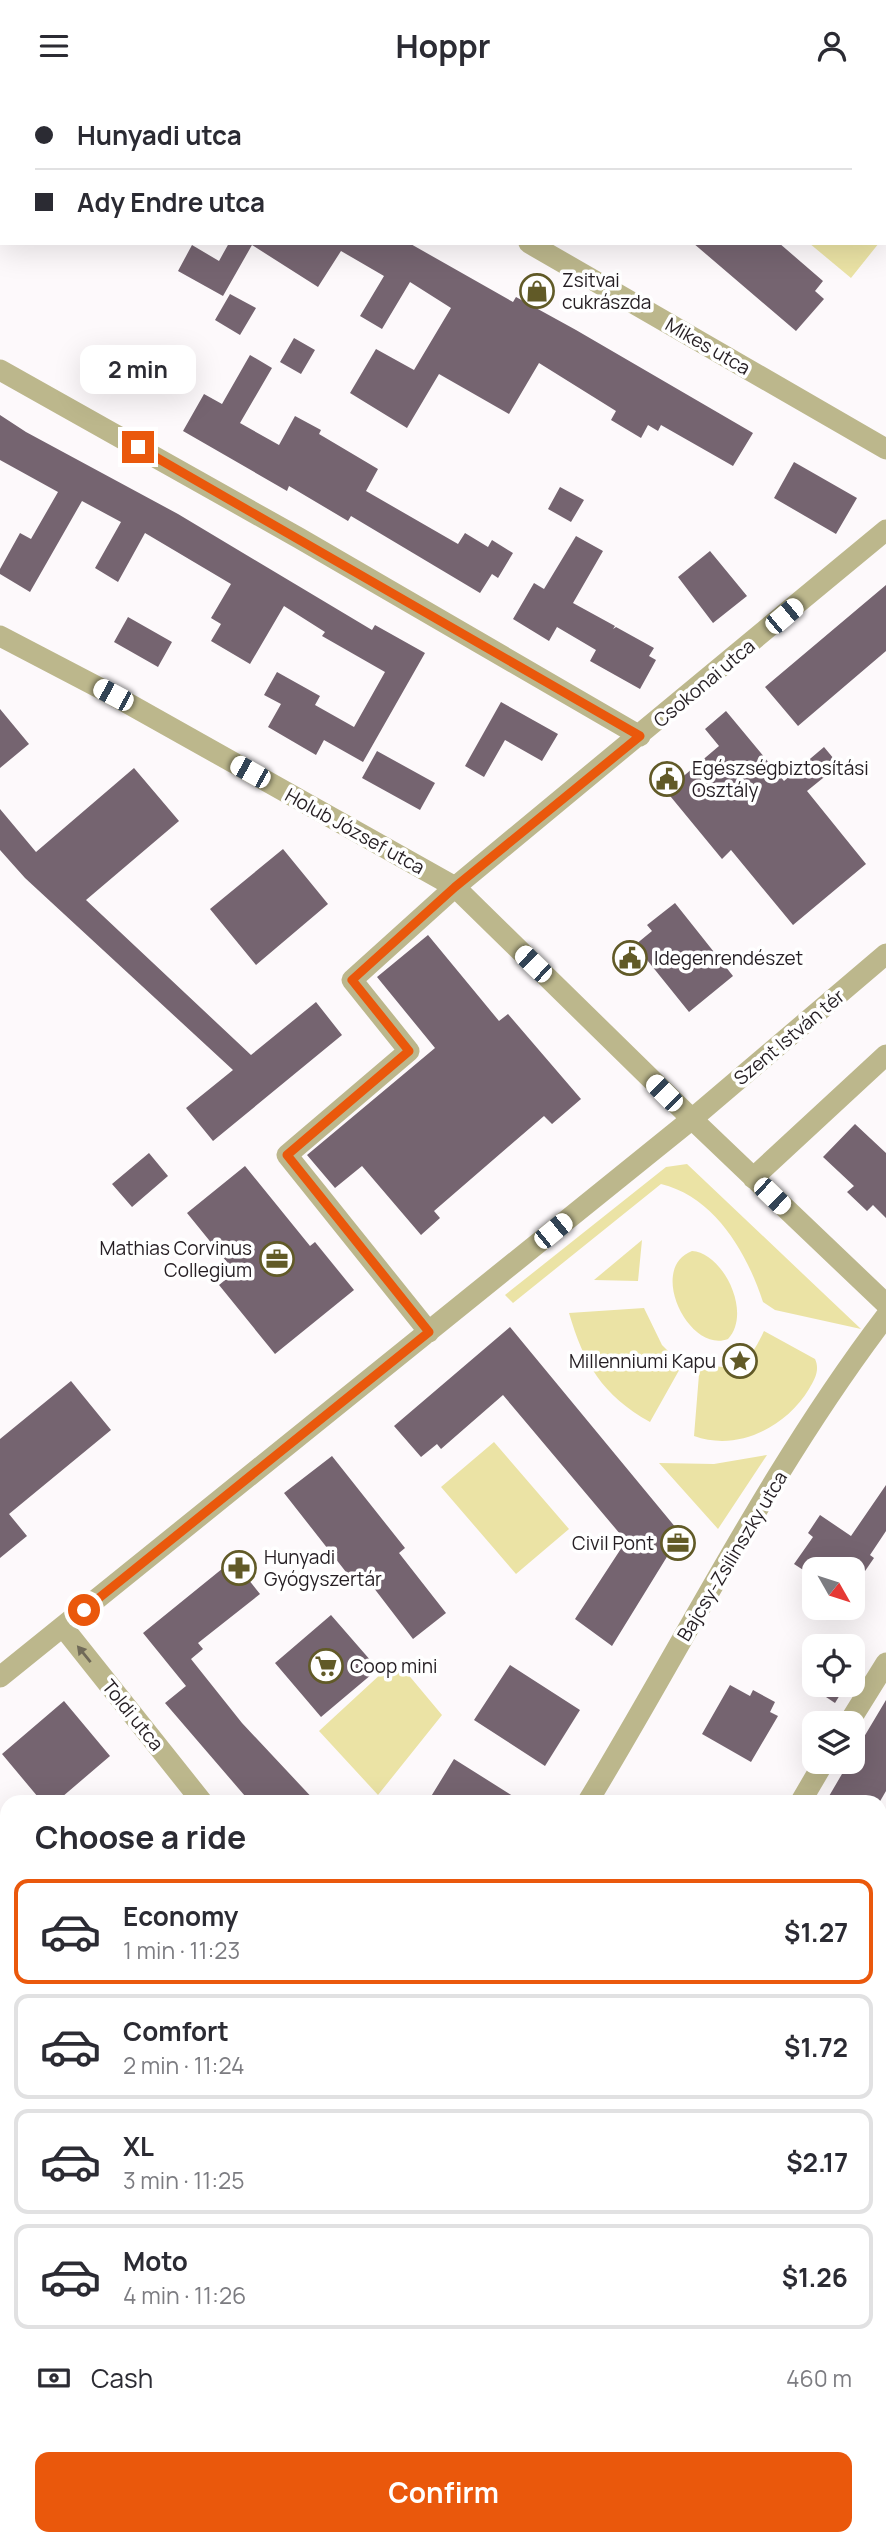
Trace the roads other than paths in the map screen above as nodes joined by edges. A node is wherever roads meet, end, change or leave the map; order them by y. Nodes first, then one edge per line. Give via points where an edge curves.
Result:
1 (532, 245) edge
2 (0, 370) edge
3 (886, 449) edge
4 (886, 530) edge
5 (0, 636) edge
6 (640, 736) junction
7 (455, 887) junction
8 (886, 954) edge
9 (886, 1055) edge
10 (692, 1119) junction
11 (753, 1178) junction
12 (886, 1304) edge
13 (886, 1315) edge
14 (429, 1332) junction
15 (63, 1627) junction
16 (886, 1663) edge
17 (0, 1677) edge
18 (880, 1689) edge
19 (860, 1711) edge
20 (817, 1774) edge
21 (197, 1795) edge
22 (592, 1795) edge
23 (805, 1795) edge

1 - 3 street, Mikes utca
2 - 6 street
4 - 6 street, Csokonai utca
5 - 7 street, Holub József utca
6 - 7 street, Csokonai utca
7 - 10 street, Holub József utca
7 - 14 street, Csokonai utca via 352,980 409,1051 287,1155
8 - 10 street, Szent István tér
9 - 11 street
10 - 11 street, Holub József utca
10 - 14 street, Szent István tér
11 - 12 street, Holub József utca
13 - 22 street, Bajcsy-Zsilinszky utca via 729,1557
14 - 15 street, Szent István tér
15 - 17 street, Szent István tér
21 -> 15 street, Toldi utca
16 - 18 street
18 - 19 street
20 - 23 street

